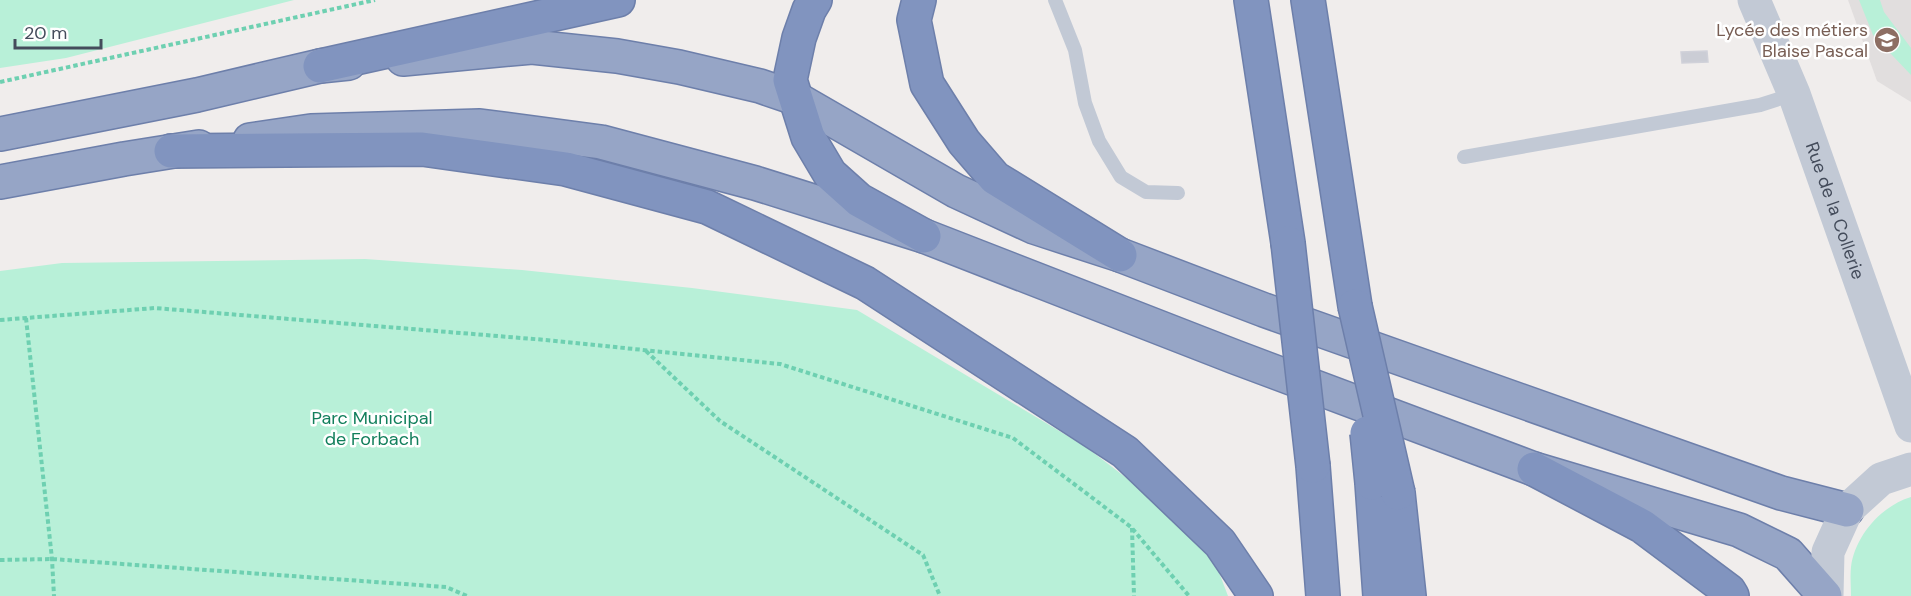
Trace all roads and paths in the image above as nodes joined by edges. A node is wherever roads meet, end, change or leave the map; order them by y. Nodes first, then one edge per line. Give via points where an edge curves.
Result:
1 (375, 0) edge
2 (618, 0) edge
3 (815, 0) edge
4 (920, 0) edge
5 (1055, 0) edge
6 (1228, 0) edge
7 (1251, 0) edge
8 (1308, 0) edge
9 (1754, 0) edge
10 (320, 66) junction
11 (0, 82) edge
12 (1794, 94) junction
13 (795, 98) junction
14 (1270, 122) junction
15 (0, 134) edge
16 (171, 152) junction
17 (1464, 157) dead end
18 (0, 182) edge
19 (1178, 193) dead end
20 (924, 236) junction
21 (1120, 255) junction
22 (26, 318) junction
23 (0, 320) edge
24 (646, 351) junction
25 (1911, 426) edge
26 (1534, 469) junction
27 (1911, 469) edge
28 (1385, 488) junction
29 (1847, 510) junction
30 (1131, 527) junction
31 (52, 559) junction
32 (0, 560) edge
33 (54, 596) edge
34 (467, 596) edge
35 (940, 596) edge
36 (1134, 596) edge
37 (1189, 596) edge
38 (1256, 596) edge
39 (1323, 596) edge
40 (1380, 596) edge
41 (1409, 596) edge
42 (1732, 596) edge
43 (1826, 596) edge

1 - 11 path
2 - 10 highway
3 - 13 highway via 799,39 790,81
4 - 21 highway via 914,20 927,84 964,142 995,178
5 - 19 lane via 1075,50 1085,102 1099,141 1121,177 1146,192
6 - 14 highway via 1239,43
7 - 14 highway
8 - 28 highway, bridge
9 - 12 street, Rue de la Collerie
10 - 13 highway via 532,47 680,67
10 - 15 highway
12 - 17 lane via 1760,105
12 - 25 street, Rue de la Collerie
13 - 20 highway via 808,136 830,174 859,200
13 - 21 highway via 956,191 1034,227
14 - 39 highway, bridge via 1313,466
16 - 18 highway
16 - 20 highway via 311,131 480,126 601,142 754,183
16 - 38 highway via 422,149 566,169 707,207 865,283 1125,452 1220,543
20 - 26 highway
21 - 29 highway via 1781,493
22 - 23 path
22 - 24 path via 155,308
22 - 31 path
24 - 30 path via 780,364 1013,438
24 - 35 path via 720,421 923,555
26 - 42 highway via 1641,526
26 - 43 highway via 1739,530 1788,554
27 - 29 street via 1881,479
28 - 40 highway
28 - 41 highway
29 - 43 street via 1828,552
30 - 36 path
30 - 37 path
31 - 32 path
31 - 33 path
31 - 34 path via 446,587

